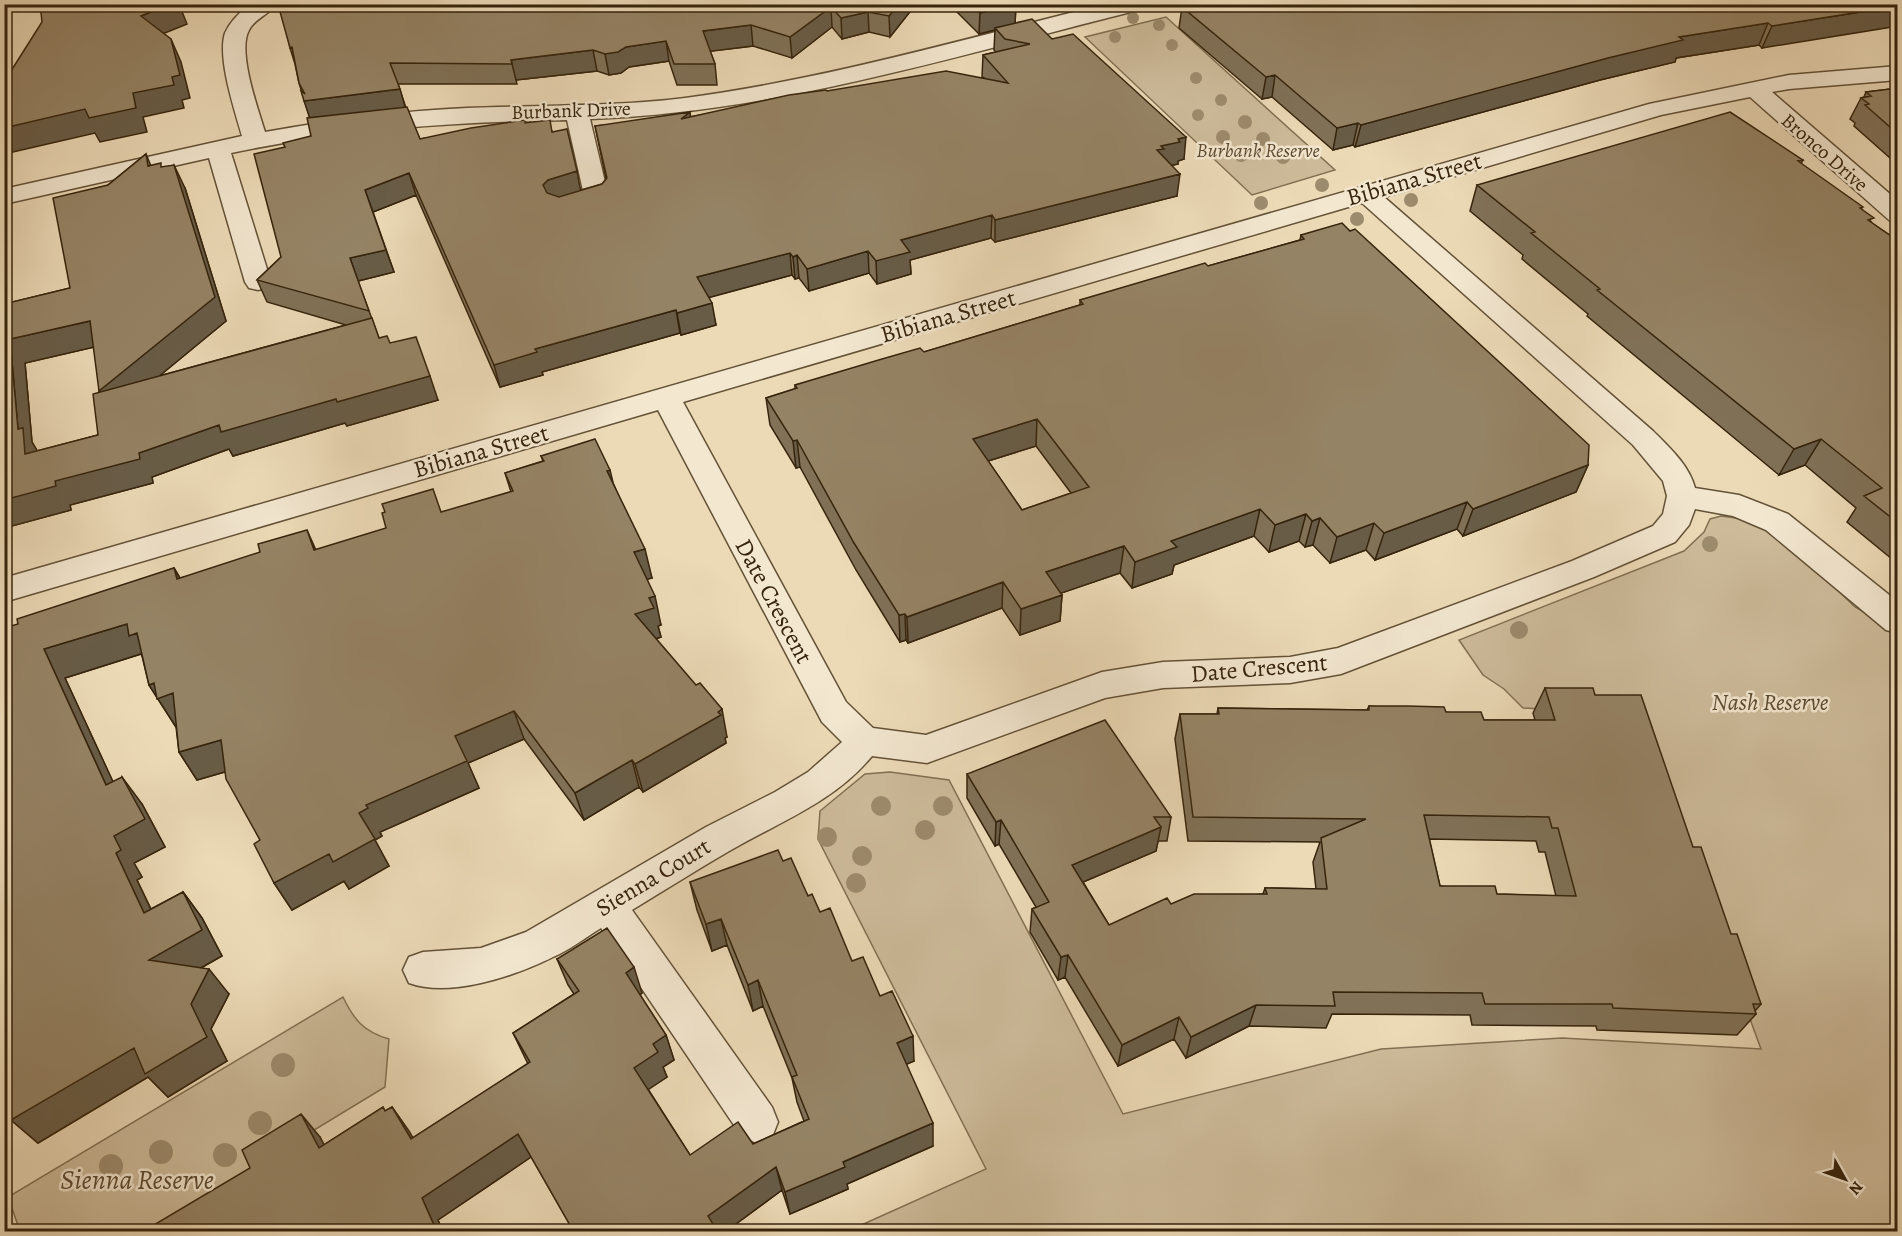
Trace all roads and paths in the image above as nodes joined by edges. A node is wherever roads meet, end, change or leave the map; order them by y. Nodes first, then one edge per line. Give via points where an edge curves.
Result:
1 (257, 6) edge
2 (1120, 6) edge
3 (1898, 73) edge
4 (1753, 88) junction
5 (577, 111) junction
6 (255, 141) junction
7 (218, 149) junction
8 (1365, 193) junction
9 (4, 197) edge
10 (563, 209) edge
11 (1898, 216) edge
12 (258, 282) edge
13 (666, 397) junction
14 (1682, 496) junction
15 (4, 590) edge
16 (1898, 621) edge
17 (864, 741) junction
18 (606, 904) junction
19 (423, 970) dead end
20 (757, 1122) dead end

1 - 6 street via 235,35
2 - 5 street, Burbank Drive via 768,92 682,105
3 - 4 street, Bibiana Street
4 - 8 street, Bibiana Street via 1657,109
4 - 11 street, Bronco Drive
5 - 6 street, Burbank Drive via 471,113 395,120
5 - 10 street via 597,199
6 - 7 street, Burbank Drive
7 - 9 street, Burbank Drive
7 - 12 street
8 - 13 street, Bibiana Street
8 - 14 street via 1643,438 1666,462 1678,480
13 - 15 street, Bibiana Street
13 - 17 street, Date Crescent via 821,692 834,712
14 - 16 street via 1739,506 1777,522
14 - 17 street, Date Crescent via 1678,517 1664,534 1592,566 1341,661 1290,670 1163,675 1102,685 927,749
17 - 18 street, Sienna Court via 821,783
18 - 19 street, Sienna Court via 539,945 481,966
18 - 20 street

